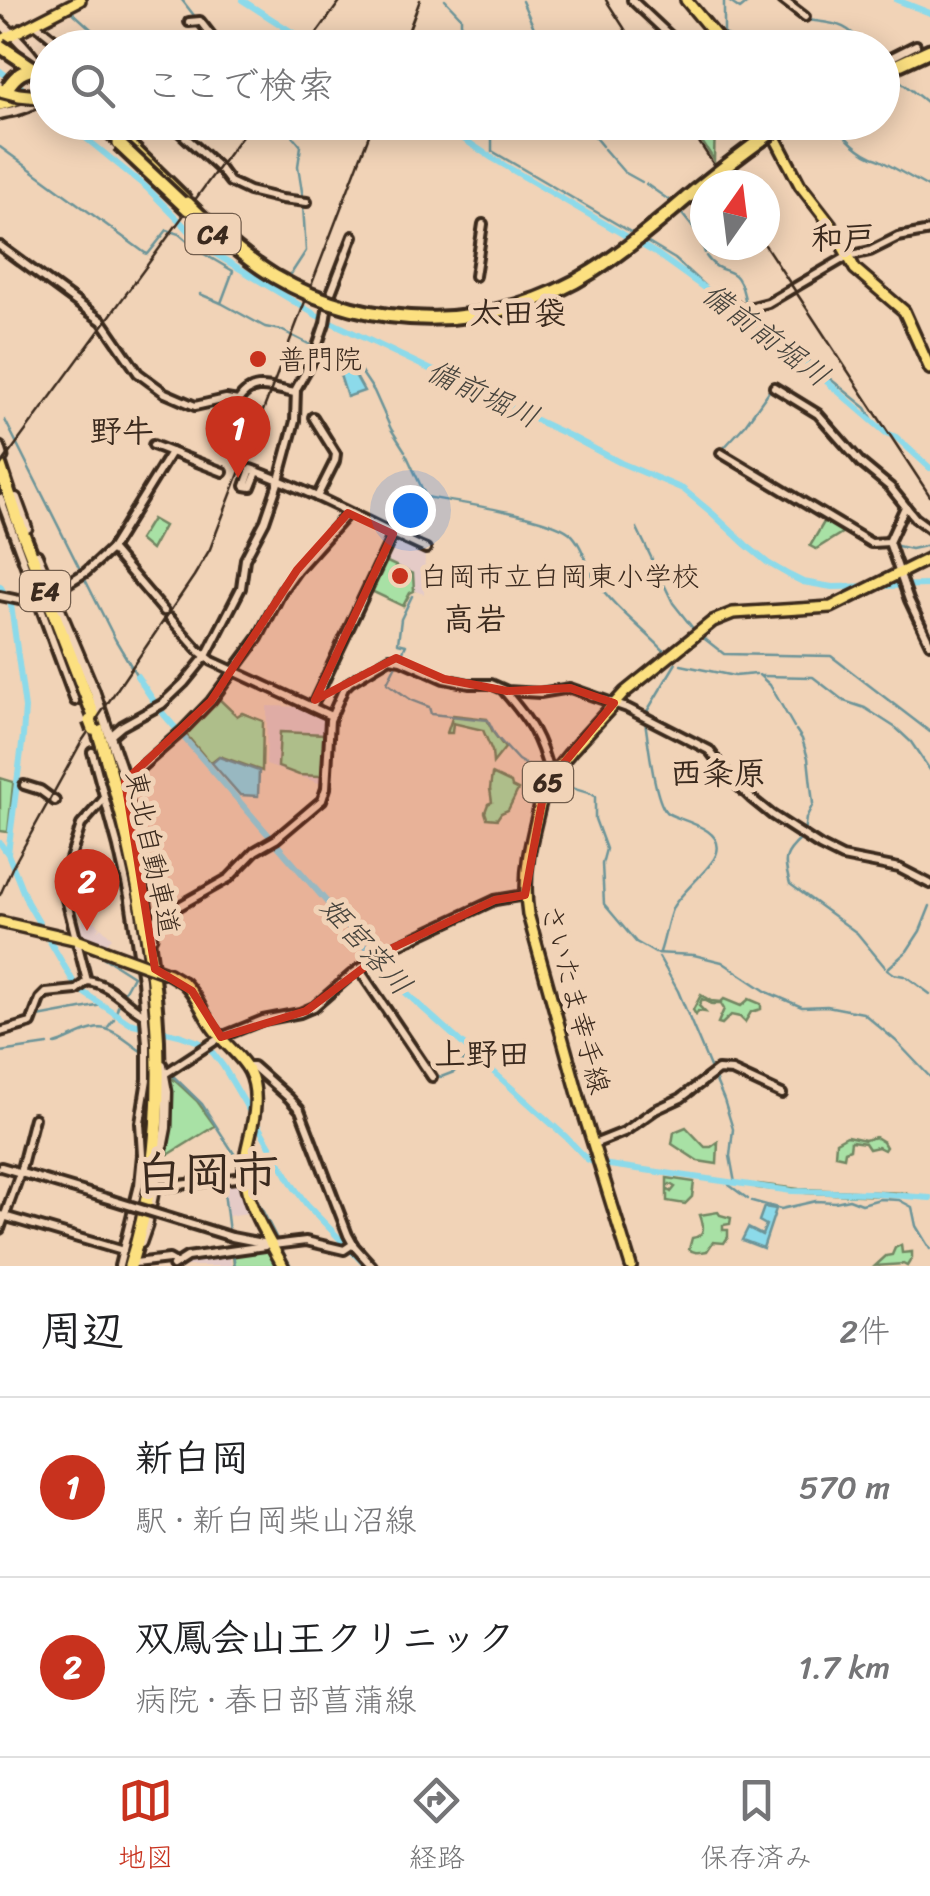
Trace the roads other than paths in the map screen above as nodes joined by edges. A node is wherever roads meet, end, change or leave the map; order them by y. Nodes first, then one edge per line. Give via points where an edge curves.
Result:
1 (80, 0) edge
2 (632, 0) edge
3 (686, 0) edge
4 (783, 0) edge
5 (804, 17) dead end
6 (0, 22) edge
7 (189, 22) dead end
8 (34, 24) junction
9 (42, 30) edge
10 (207, 30) edge
11 (664, 30) edge
12 (711, 30) edge
13 (12, 35) junction
14 (916, 45) dead end
15 (0, 48) edge
16 (930, 48) edge
17 (900, 55) edge
18 (900, 60) edge
19 (30, 64) edge
20 (30, 73) edge
21 (30, 74) edge
22 (30, 87) edge
23 (3, 91) edge
24 (30, 91) edge
25 (0, 104) edge
26 (30, 104) edge
27 (0, 114) edge
28 (119, 140) edge
29 (120, 140) edge
30 (120, 140) edge
31 (121, 140) edge
32 (188, 140) edge
33 (761, 140) edge
34 (770, 140) edge
35 (780, 140) edge
36 (728, 170) edge
37 (690, 199) edge
38 (304, 202) dead end
39 (187, 203) junction
40 (483, 224) dead end
41 (930, 231) edge
42 (353, 236) dead end
43 (0, 246) edge
44 (848, 256) junction
45 (475, 276) dead end
46 (284, 278) dead end
47 (730, 302) dead end
48 (930, 369) edge
49 (774, 387) dead end
50 (295, 393) junction
51 (312, 416) dead end
52 (153, 445) dead end
53 (171, 452) junction
54 (721, 454) dead end
55 (2, 459) edge
56 (223, 472) dead end
57 (257, 472) dead end
58 (279, 480) junction
59 (0, 481) edge
60 (317, 497) junction
61 (0, 498) edge
62 (905, 506) junction
63 (348, 512) junction
64 (930, 529) edge
65 (393, 534) junction
66 (889, 542) junction
67 (111, 549) junction
68 (426, 549) dead end
69 (930, 558) edge
70 (902, 582) junction
71 (56, 591) dead end
72 (4, 597) edge
73 (34, 598) dead end
74 (930, 644) edge
75 (206, 656) junction
76 (235, 671) junction
77 (503, 690) junction
78 (75, 701) dead end
79 (614, 703) junction
80 (312, 706) junction
81 (331, 716) junction
82 (93, 722) junction
83 (109, 736) junction
84 (92, 752) dead end
85 (550, 777) junction
86 (122, 783) junction
87 (24, 785) dead end
88 (107, 797) junction
89 (55, 801) dead end
90 (930, 884) edge
91 (525, 895) junction
92 (0, 922) edge
93 (151, 922) junction
94 (77, 940) junction
95 (359, 969) junction
96 (82, 986) junction
97 (151, 1020) junction
98 (0, 1032) edge
99 (153, 1037) junction
100 (221, 1037) junction
101 (246, 1066) junction
102 (164, 1075) junction
103 (432, 1077) dead end
104 (782, 1094) dead end
105 (34, 1118) dead end
106 (594, 1144) junction
107 (1, 1167) edge
108 (20, 1173) junction
109 (245, 1177) junction
110 (154, 1188) junction
111 (3, 1215) edge
112 (0, 1229) edge
113 (232, 1237) junction
114 (269, 1246) junction
115 (349, 1246) junction
116 (124, 1251) junction
117 (224, 1252) junction
118 (128, 1265) edge
119 (175, 1265) edge
120 (283, 1266) edge
121 (372, 1266) edge
122 (631, 1266) edge

1 - 8 main road
2 - 11 street
3 - 12 main road
4 - 5 street
6 - 13 main road
7 - 10 street via 200,21
8 - 9 street
8 - 13 main road
13 - 15 main road
13 - 19 main road
14 - 17 street
15 - 21 highway, bridge
16 - 18 highway
20 - 23 highway, bridge via 18,74
22 - 23 highway, bridge
24 - 25 highway, bridge
26 - 27 main road
28 - 37 highway, C4, bridge via 225,244 272,279 344,310 412,322 478,319 561,293 621,256
29 - 39 highway, C4, bridge
30 - 46 street
31 - 39 highway, bridge
32 - 38 street via 230,182
33 - 39 highway, C4, bridge via 596,270 546,296 478,315 410,318 324,300 251,261
34 - 36 highway, C4, bridge
35 - 44 main road via 803,190
40 - 45 street
41 - 44 street
42 - 50 street
43 - 50 street via 102,320 138,373 164,393 194,406 238,401 255,387
44 - 47 street via 762,305 742,310
44 - 48 main road via 904,311
49 - 62 street via 818,414
50 - 58 street via 296,421
51 - 60 street via 336,454
52 - 53 street
53 - 56 street
53 - 67 street
54 - 66 street via 871,543
55 - 82 highway, 東北自動車道 / E4
55 - 83 main road
57 - 58 street
58 - 60 street
58 - 75 street via 245,559 241,588
59 - 82 highway, 東北自動車道 / E4
60 - 63 street
61 - 78 street
62 - 64 street
62 - 66 street
63 - 65 street
63 - 76 street via 286,584
65 - 68 street
65 - 80 street
66 - 70 street
67 - 71 street
67 - 75 street
69 - 70 main road, さいたま幸手線 / 65
70 - 74 street
70 - 79 main road, さいたま幸手線 / 65 via 831,607 724,615
72 - 73 street
75 - 76 street
75 - 83 street via 162,704
76 - 80 street
76 - 86 street
77 - 79 street via 570,688
77 - 81 street via 444,679 390,658 350,682
77 - 85 street via 532,725
79 - 85 main road, さいたま幸手線 / 65
79 - 90 street via 709,750 751,798 820,846 899,868
80 - 81 street
81 - 93 street via 322,800 228,878
82 - 97 highway, 東北自動車道 / E4 via 136,875
83 - 86 main road
84 - 88 street
85 - 91 main road, さいたま幸手線 / 65
86 - 93 main road
87 - 89 street
88 - 94 street via 81,825 65,871
88 - 97 street
91 - 95 street via 494,900
91 - 106 main road, さいたま幸手線 / 65
92 - 94 main road
93 - 97 main road
94 - 96 street
94 - 100 main road, bridge via 184,984
95 - 100 street via 306,1011
95 - 103 street
96 - 97 street via 107,986
96 - 98 street via 46,993 31,1023
97 - 99 highway, 東北自動車道 / E4
99 - 102 main road
99 - 116 street via 140,1174
99 - 118 highway, 東北自動車道 / E4 via 148,1154
100 - 101 main road
100 - 102 street
101 - 109 main road via 254,1119
101 - 115 street via 300,1110
102 - 110 main road via 167,1120
104 - 106 street via 718,1070 681,1098
105 - 108 street
106 - 122 main road, さいたま幸手線 / 65
107 - 108 street
108 - 111 street
108 - 113 street, bridge
109 - 110 street
109 - 114 main road
110 - 118 main road via 147,1226
111 - 112 street
111 - 116 street
113 - 114 street
113 - 117 street
114 - 115 street
114 - 117 street
114 - 120 main road
115 - 121 street
116 - 118 street
117 - 119 street
118 - 119 street via 170,1259

